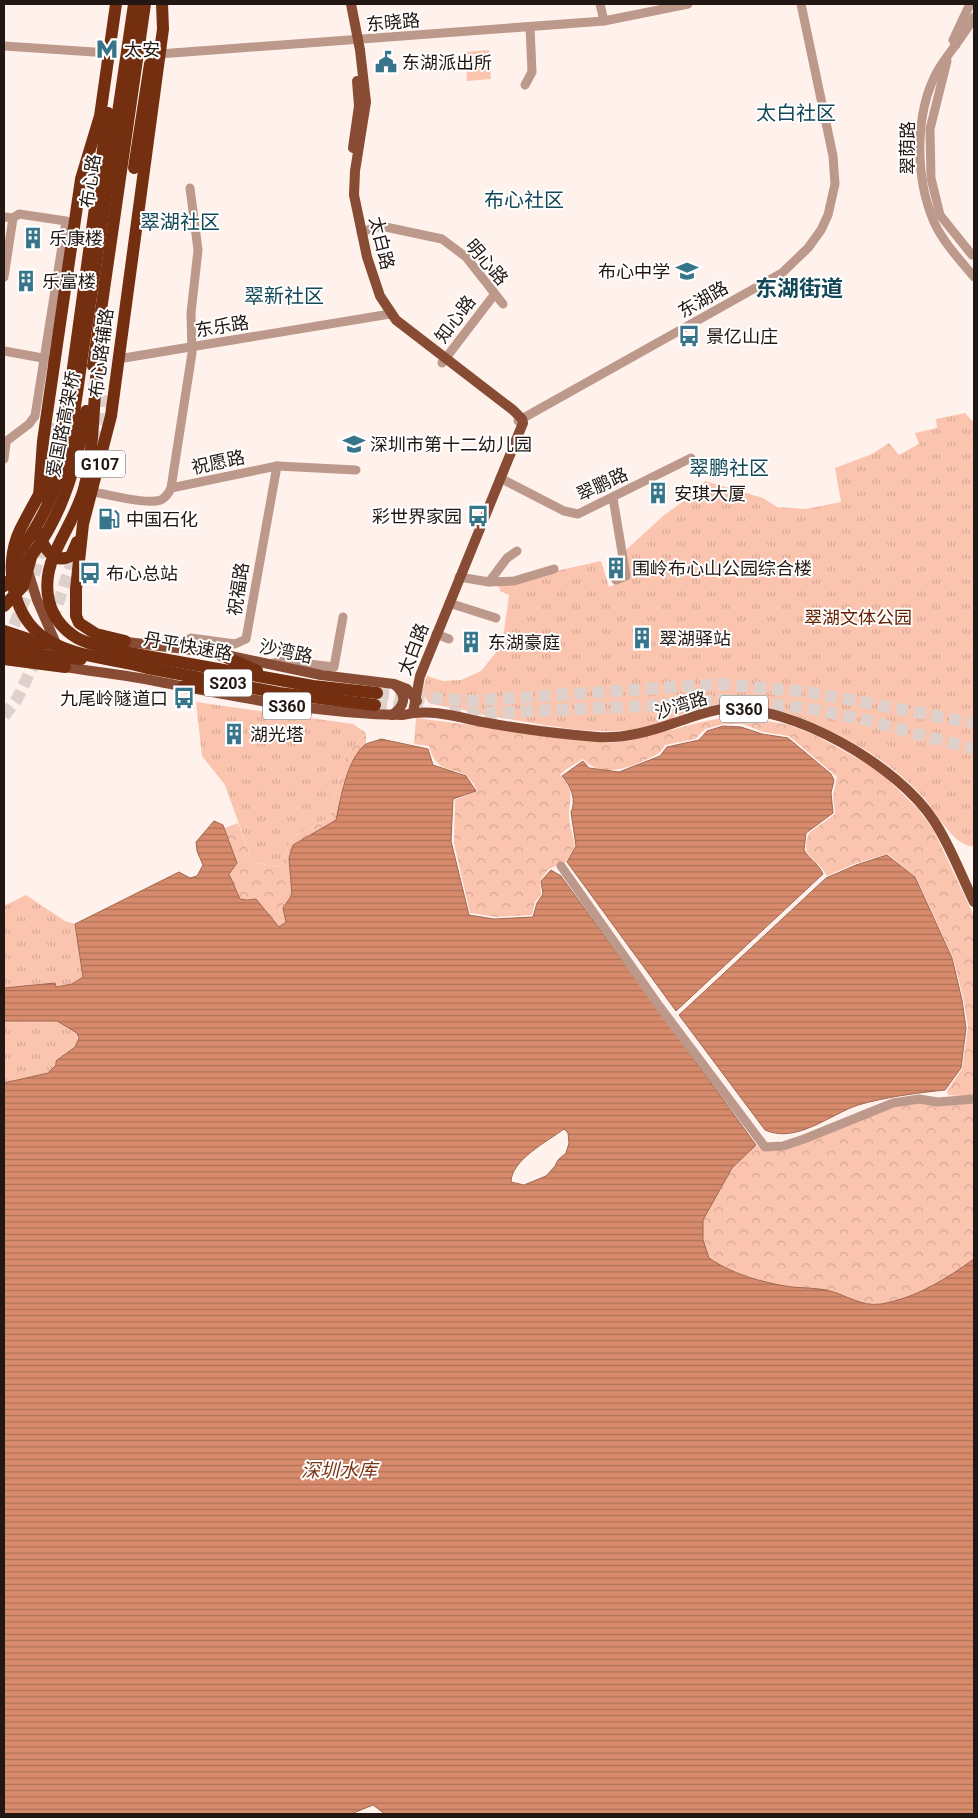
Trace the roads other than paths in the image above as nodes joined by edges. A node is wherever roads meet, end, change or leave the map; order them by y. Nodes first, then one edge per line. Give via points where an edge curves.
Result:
1 (116, 4) edge
2 (123, 4) edge
3 (134, 4) edge
4 (145, 4) edge
5 (162, 4) edge
6 (167, 4) edge
7 (345, 4) edge
8 (351, 4) edge
9 (600, 4) edge
10 (688, 4) edge
11 (801, 4) edge
12 (970, 4) edge
13 (974, 17) edge
14 (604, 22) junction
15 (530, 26) junction
16 (163, 30) junction
17 (355, 41) junction
18 (956, 45) junction
19 (4, 46) edge
20 (109, 53) junction
21 (159, 54) junction
22 (948, 56) junction
23 (525, 85) dead end
24 (108, 112) junction
25 (190, 188) dead end
26 (8, 217) edge
27 (361, 232) junction
28 (972, 255) dead end
29 (4, 277) edge
30 (974, 277) edge
31 (494, 295) junction
32 (503, 304) dead end
33 (388, 315) junction
34 (192, 348) junction
35 (4, 351) edge
36 (49, 359) junction
37 (118, 359) junction
38 (444, 361) junction
39 (90, 366) junction
40 (105, 395) tunnel mouth
41 (520, 420) junction
42 (54, 422) tunnel mouth
43 (5, 443) edge
44 (691, 458) dead end
45 (4, 459) edge
46 (277, 466) junction
47 (356, 470) dead end
48 (500, 478) junction
49 (171, 488) junction
50 (92, 492) junction
51 (613, 498) junction
52 (83, 524) junction
53 (37, 531) junction
54 (517, 550) dead end
55 (4, 569) edge
56 (554, 570) dead end
57 (28, 571) junction
58 (457, 576) junction
59 (616, 580) dead end
60 (489, 582) junction
61 (4, 586) edge
62 (446, 603) junction
63 (4, 606) edge
64 (343, 617) dead end
65 (496, 618) dead end
66 (4, 631) edge
67 (52, 634) junction
68 (434, 634) junction
69 (449, 639) dead end
70 (4, 641) edge
71 (125, 641) junction
72 (170, 648) junction
73 (113, 650) junction
74 (4, 652) edge
75 (217, 654) junction
76 (4, 659) edge
77 (269, 664) junction
78 (65, 667) junction
79 (177, 667) junction
80 (148, 668) junction
81 (415, 674) junction
82 (278, 679) junction
83 (394, 684) junction
84 (184, 687) junction
85 (279, 693) junction
86 (412, 695) junction
87 (413, 712) junction
88 (433, 712) junction
89 (392, 715) junction
90 (561, 866) dead end
91 (974, 902) edge
92 (974, 1100) edge

1 - 20 highway
2 - 24 highway
3 - 39 highway, 布心路
4 - 39 highway, 布心路 via 98,338
5 - 16 highway, G107
6 - 16 main road, 布心路辅路
7 - 17 main road, 太白路
8 - 17 main road, 太白路
9 - 14 street
10 - 14 street, 东晓路
11 - 41 street, 东湖路 via 836,173 830,206 817,236 782,273
12 - 18 street via 955,36
13 - 18 street, 翠荫路
14 - 15 street, 东晓路
15 - 17 street, 东晓路
15 - 23 street via 532,72
16 - 21 highway, 布心路辅路 / G107
16 - 40 highway via 151,57 145,84
17 - 21 street, 东晓路
17 - 27 main road, 太白路 via 366,102 354,184
17 - 33 main road, 太白路 via 359,106 348,177 349,190 364,267
18 - 22 street, 翠荫路
19 - 20 street
20 - 36 highway via 98,122 82,171
21 - 37 highway, 布心路辅路 / G107
22 - 28 street via 931,116 932,178 940,215
22 - 30 street, 翠荫路 via 926,98 920,139 922,168 926,198 935,224
24 - 42 highway via 92,165
24 - 80 highway, bridge via 62,439 52,472 20,531 11,575 23,614 52,643
25 - 34 street via 198,250 191,313
26 - 29 street
26 - 36 street via 18,214 66,221
27 - 31 street, 明心路 via 381,226 442,239 466,258
27 - 33 main road, 太白路 via 370,270
31 - 32 street, 明心路
31 - 38 street, 知心路
33 - 34 street, 东乐路
33 - 38 main road, 太白路
34 - 37 street, 东乐路
34 - 49 street
35 - 36 street
36 - 43 street via 35,416 30,424
36 - 53 highway
37 - 50 highway, 布心路辅路 / G107 via 108,433
38 - 41 main road, 太白路
39 - 55 highway, 爱国路高架桥, bridge via 61,474 32,533
39 - 61 highway, 爱国路高架桥, bridge via 79,447 64,500 39,545
39 - 73 highway, bridge via 90,455 84,487 51,562 46,588 52,612 66,629 86,642
41 - 48 main road, 太白路 via 522,427
41 - 58 main road, 太白路
43 - 45 street
44 - 51 street, 翠鹏路
46 - 47 street, 祝愿路
46 - 49 street, 祝愿路
46 - 72 street, 祝福路 via 246,639 235,644 191,638
48 - 51 street, 翠鹏路 via 570,514 578,514
48 - 58 main road, 太白路
49 - 50 street, 祝愿路 via 168,495 160,500
50 - 52 highway, 布心路辅路 / G107
51 - 59 street via 626,576
52 - 53 highway via 74,552 62,559 46,549
52 - 71 highway, 布心路辅路 / G107 via 76,616 90,631
53 - 57 highway
54 - 60 street
56 - 60 street via 514,581
57 - 63 highway via 20,590
57 - 67 main road
58 - 60 street
58 - 62 main road, 太白路
62 - 65 street
62 - 68 main road, 太白路
64 - 77 street via 334,666 283,661
66 - 67 main road, 沙湾路 / S360
66 - 74 highway via 28,639 36,648 27,655
67 - 71 main road, 沙湾路 / S360
67 - 78 main road
68 - 69 street
68 - 81 main road, 太白路
68 - 86 main road, 太白路
70 - 73 highway, bridge
71 - 72 main road, 沙湾路 / S360
72 - 75 main road, 沙湾路 / S360
73 - 79 highway, 丹平快速路 / S203
74 - 80 highway, bridge
75 - 77 main road, 沙湾路 / S360
75 - 82 highway
76 - 78 highway
77 - 83 main road, 沙湾路 / S360 via 320,675
78 - 84 main road, 沙湾路 / S360
79 - 80 highway, 丹平快速路 / S203
79 - 82 highway, 丹平快速路 / S203
79 - 85 highway, 丹平快速路 / S203
81 - 83 main road via 409,682
81 - 86 main road, 太白路
82 - 85 highway, 丹平快速路 / S203 via 376,699
83 - 86 main road, 沙湾路 / S360
83 - 89 main road via 402,692 404,700
84 - 85 highway
84 - 89 main road, 沙湾路 / S360 via 326,712
86 - 87 main road, 太白路
86 - 88 main road, 沙湾路 / S360
87 - 88 main road, 沙湾路 / S360
87 - 89 main road, 沙湾路 / S360
88 - 91 main road, 沙湾路 / S360 via 599,737 644,732 724,709 757,711 780,717 844,744 894,777 934,820
90 - 92 street via 660,1007 766,1147 804,1139 892,1104 918,1099 938,1102

